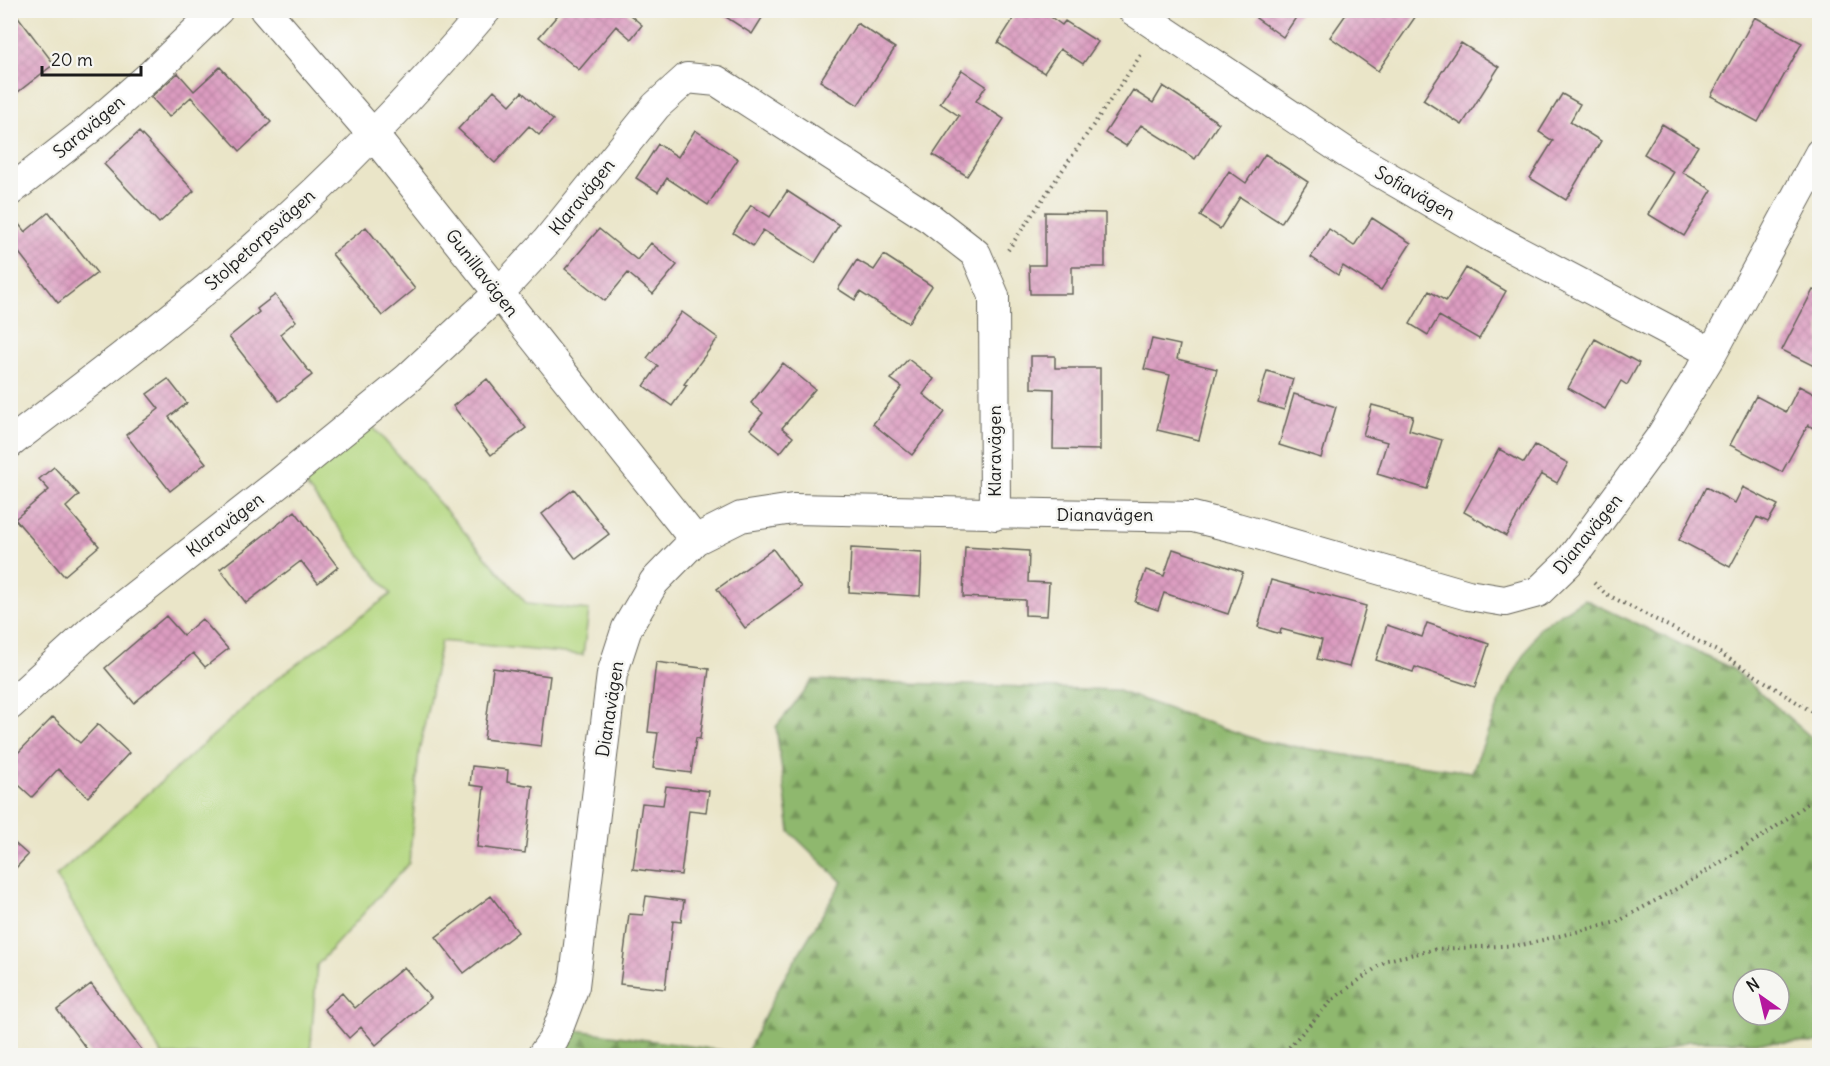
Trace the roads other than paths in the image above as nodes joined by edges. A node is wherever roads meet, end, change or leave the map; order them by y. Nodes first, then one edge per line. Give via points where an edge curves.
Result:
1 (218, 10) edge
2 (265, 10) edge
3 (486, 10) edge
4 (1133, 10) edge
5 (374, 135) junction
6 (1820, 153) edge
7 (10, 190) edge
8 (498, 294) junction
9 (1712, 352) junction
10 (10, 443) edge
11 (995, 515) junction
12 (695, 540) junction
13 (10, 705) edge
14 (542, 1056) edge

1 - 7 street, Saravägen via 88,130
2 - 5 street, Gunillavägen
3 - 5 street, Stolpetorpsvägen
4 - 9 street, Sofiavägen via 1350,155 1488,235
5 - 8 street, Gunillavägen
5 - 10 street, Stolpetorpsvägen via 198,295
6 - 9 street, Dianavägen
8 - 11 street, Klaravägen via 547,241 656,106 687,78 717,81 931,219 976,254 994,296
8 - 12 street, Gunillavägen
8 - 13 street, Klaravägen via 407,379 92,630
9 - 11 street, Dianavägen via 1660,438 1569,562 1538,592 1505,601 1468,595 1193,518
11 - 12 street, Dianavägen via 793,509 741,517
12 - 14 street, Dianavägen via 654,582 627,628 612,674 574,987 555,1039

